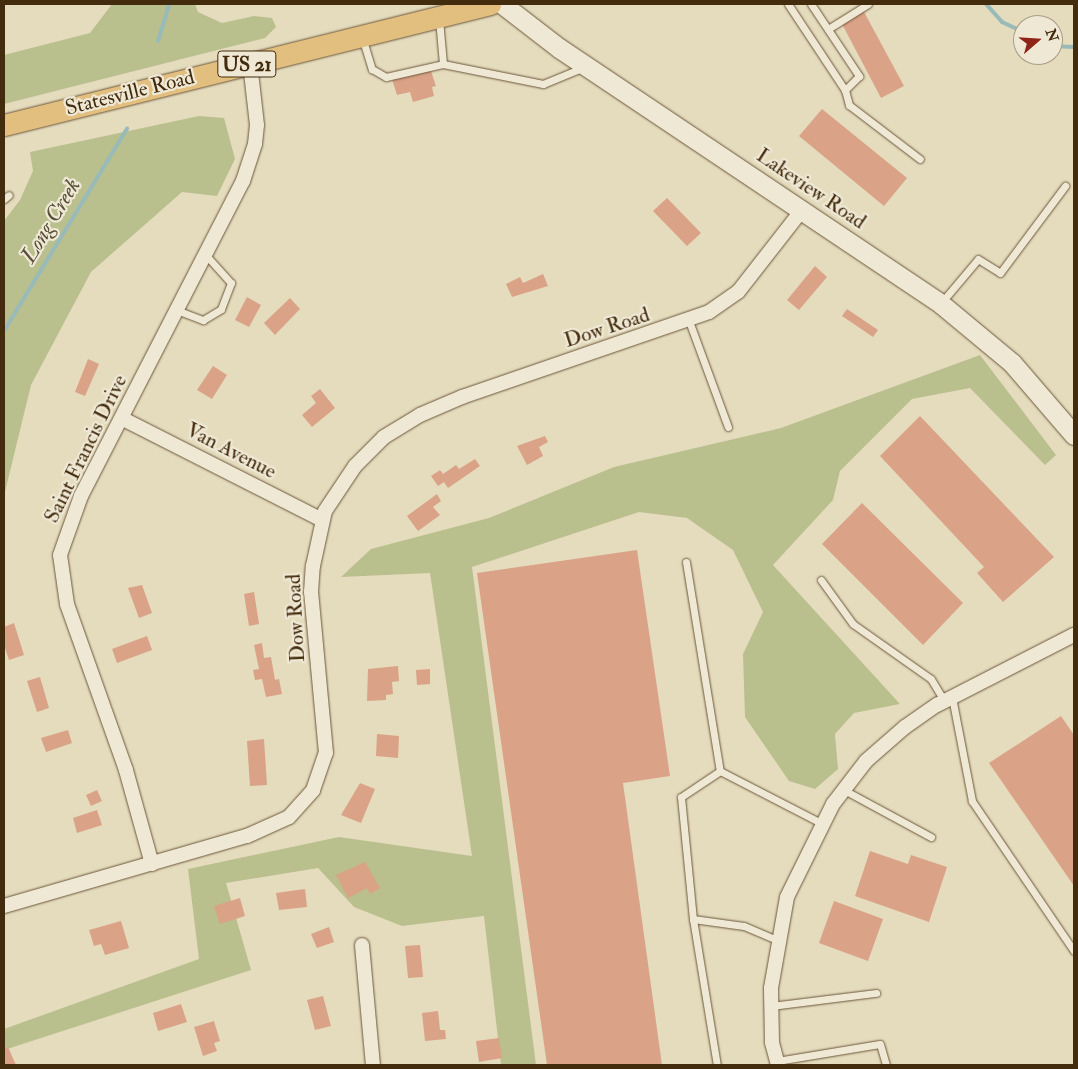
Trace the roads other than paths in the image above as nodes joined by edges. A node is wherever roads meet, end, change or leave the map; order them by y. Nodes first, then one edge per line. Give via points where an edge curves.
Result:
1 (490, 4) edge
2 (502, 4) edge
3 (788, 4) edge
4 (811, 4) edge
5 (868, 4) edge
6 (438, 17) junction
7 (828, 29) junction
8 (361, 36) junction
9 (250, 64) junction
10 (443, 64) junction
11 (587, 66) junction
12 (845, 90) junction
13 (4, 125) edge
14 (920, 160) dead end
15 (1065, 186) dead end
16 (802, 210) junction
17 (207, 256) junction
18 (941, 304) junction
19 (179, 311) junction
20 (689, 321) junction
21 (123, 419) junction
22 (728, 427) dead end
23 (1074, 435) edge
24 (322, 520) junction
25 (686, 562) dead end
26 (821, 580) dead end
27 (1074, 635) edge
28 (948, 699) junction
29 (720, 771) junction
30 (844, 790) junction
31 (823, 824) junction
32 (932, 837) dead end
33 (152, 864) junction
34 (4, 906) edge
35 (694, 918) junction
36 (779, 941) junction
37 (362, 945) dead end
38 (1074, 951) edge
39 (876, 993) dead end
40 (771, 1006) junction
41 (778, 1063) edge
42 (373, 1065) edge
43 (717, 1065) edge
44 (886, 1065) edge

1 - 6 main road, Statesville Road / US 21
2 - 11 main road, Lakeview Road
3 - 12 lane
4 - 7 lane
5 - 7 lane
6 - 8 main road, Statesville Road / US 21
6 - 10 lane
7 - 12 lane via 859,76
8 - 9 main road, Statesville Road / US 21
8 - 10 lane via 372,69 386,77
9 - 13 main road, Statesville Road / US 21
9 - 17 street, Saint Francis Drive via 256,105 255,144 243,181
10 - 11 lane via 543,84
11 - 16 main road, Lakeview Road
12 - 14 lane via 849,105
15 - 18 lane via 1000,273 978,259
16 - 18 main road, Lakeview Road
16 - 20 street, Dow Road via 738,292
17 - 19 street, Saint Francis Drive
17 - 19 lane via 231,283 221,309 203,320
18 - 23 main road, Lakeview Road via 1012,363
19 - 21 street, Saint Francis Drive
20 - 22 lane
20 - 24 street, Dow Road via 462,397 405,423 384,437 355,466
21 - 24 street, Van Avenue
21 - 33 street, Saint Francis Drive via 68,528 60,555 60,571 66,604 126,770
24 - 33 street, Dow Road via 311,592 327,737 318,781 302,805 273,826
25 - 29 lane
26 - 28 lane via 853,624 930,679
27 - 28 street
28 - 30 street via 905,727 879,750
28 - 38 lane via 972,801
29 - 31 lane
29 - 35 lane via 681,797
30 - 31 street
30 - 32 lane
31 - 36 street via 787,897
33 - 34 street, Dow Road
35 - 36 lane via 744,926
35 - 43 lane
36 - 40 street
37 - 42 street
39 - 40 lane
40 - 41 street via 772,1042
41 - 44 lane via 880,1044

